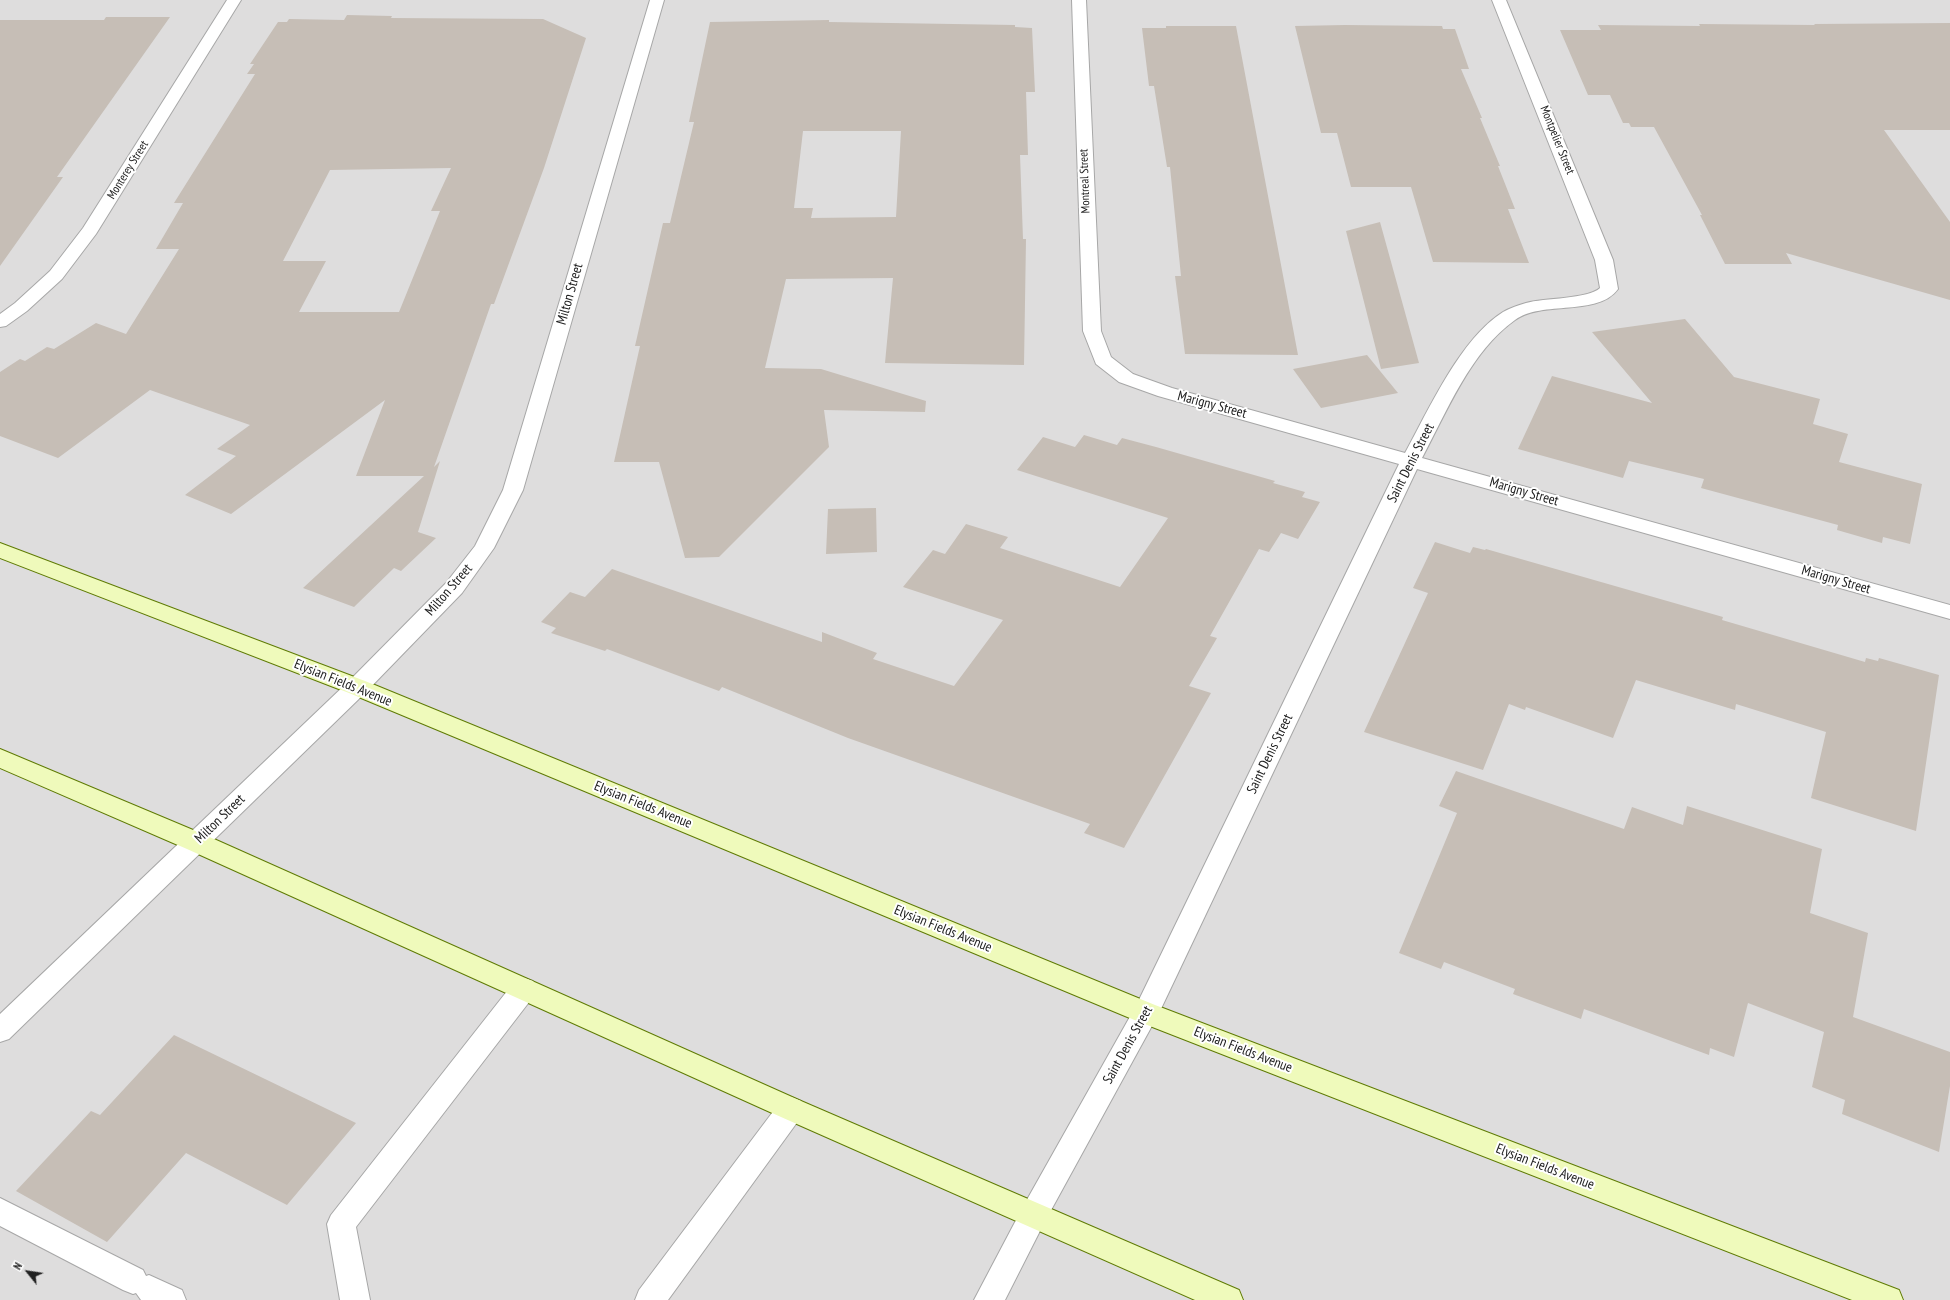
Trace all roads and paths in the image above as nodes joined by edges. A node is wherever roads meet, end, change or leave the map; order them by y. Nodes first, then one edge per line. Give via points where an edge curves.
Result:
1 (234, 0) edge
2 (657, 0) edge
3 (1079, 0) edge
4 (1499, 0) edge
5 (1609, 282) joint
6 (0, 322) edge
7 (1103, 360) joint
8 (1410, 460) junction
9 (0, 550) edge
10 (1950, 612) edge
11 (357, 687) junction
12 (0, 758) edge
13 (196, 842) junction
14 (524, 989) junction
15 (1146, 1013) junction
16 (0, 1031) edge
17 (791, 1109) junction
18 (0, 1211) edge
19 (1034, 1214) junction
20 (151, 1290) edge
21 (355, 1300) edge
22 (650, 1300) edge
23 (989, 1300) edge
24 (1228, 1300) edge
25 (1888, 1300) edge

1 - 6 street, Monterey Street via 90,230 56,275 21,307
2 - 11 street, Milton Street via 513,490 484,548 454,588
3 - 7 street, Montreal Street via 1092,331
4 - 5 street, Montpelier Street via 1604,260
5 - 8 street, Saint Denis Street via 1609,289 1604,294 1590,299 1531,306 1510,315 1485,336 1462,368
7 - 8 street, Marigny Street via 1126,378 1165,392
8 - 10 street, Marigny Street
8 - 15 street, Saint Denis Street
9 - 11 main road, Elysian Fields Avenue
11 - 13 street, Milton Street
11 - 15 main road, Elysian Fields Avenue
12 - 13 main road
13 - 14 main road
13 - 16 street, Milton Street
14 - 17 main road
14 - 21 street via 341,1224
15 - 19 street, Saint Denis Street
15 - 25 main road, Elysian Fields Avenue
17 - 19 main road
17 - 22 street
18 - 20 street
19 - 23 street, Saint Denis Street
19 - 24 main road

